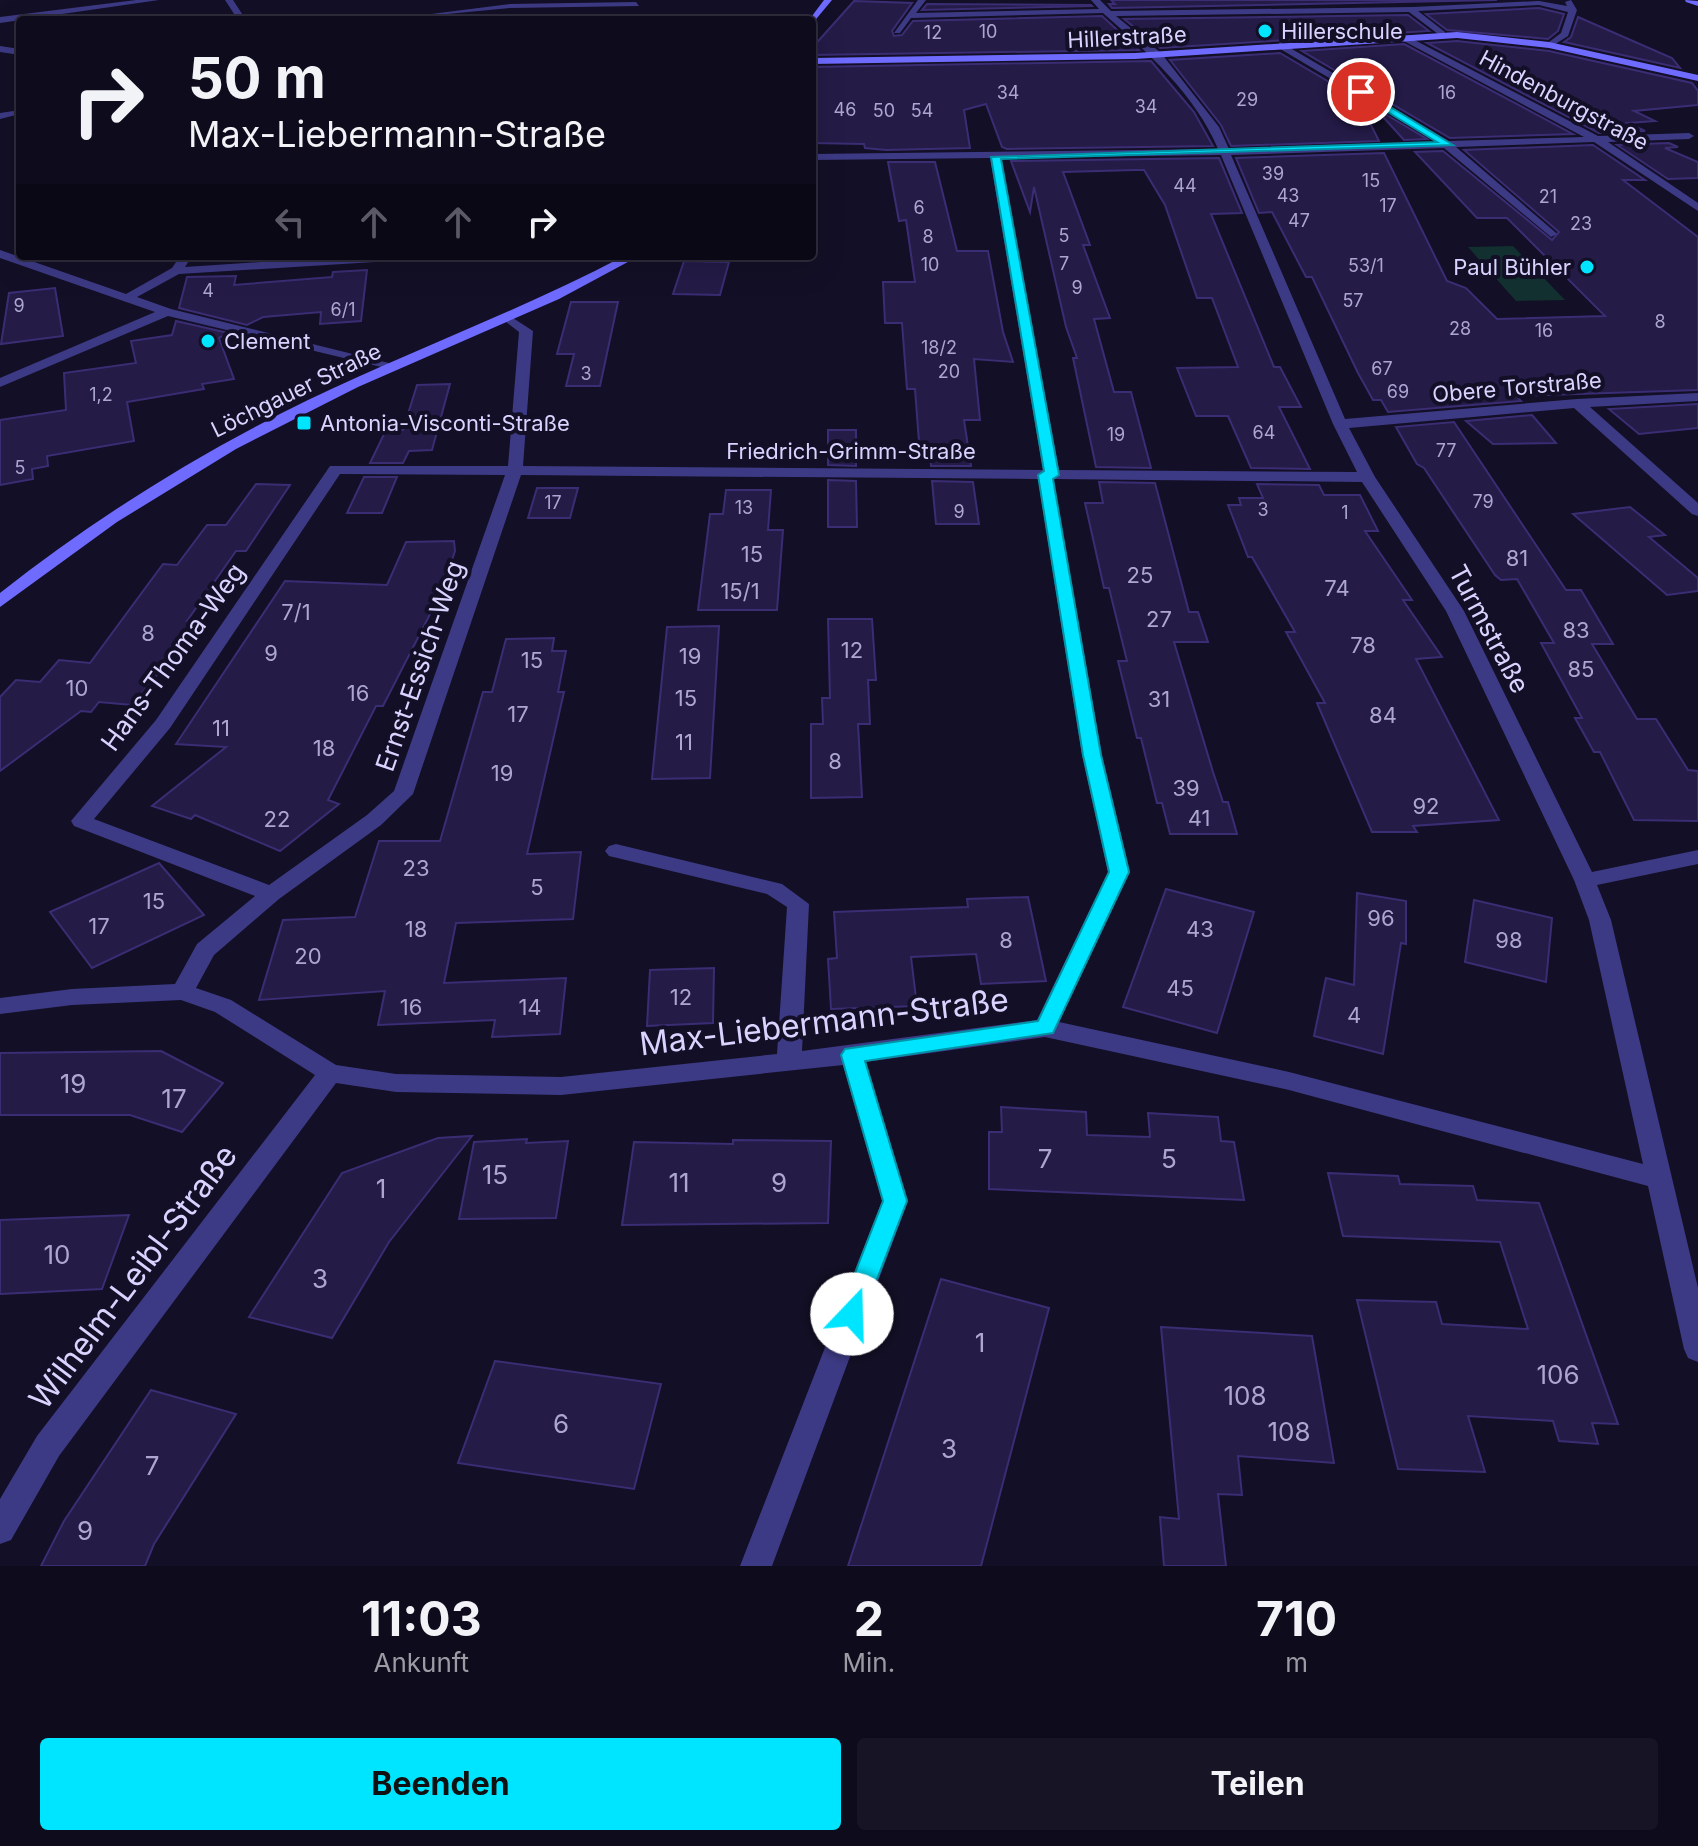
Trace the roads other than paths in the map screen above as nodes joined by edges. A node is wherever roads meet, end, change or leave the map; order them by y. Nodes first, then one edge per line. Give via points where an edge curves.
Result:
1 (155, 0) edge
2 (499, 0) edge
3 (828, 0) edge
4 (922, 0) edge
5 (1095, 0) edge
6 (1395, 0) edge
7 (1565, 0) edge
8 (1689, 0) edge
9 (1698, 4) edge
10 (638, 5) edge
11 (510, 6) junction
12 (1413, 9) junction
13 (1573, 10) junction
14 (1105, 12) junction
15 (912, 13) junction
16 (31, 16) edge
17 (423, 16) edge
18 (816, 16) edge
19 (897, 31) dead end
20 (1442, 34) junction
21 (1403, 37) junction
22 (1280, 45) junction
23 (1549, 45) junction
24 (1158, 55) junction
25 (816, 63) edge
26 (1627, 63) junction
27 (1698, 71) edge
28 (1698, 78) edge
29 (1689, 136) dead end
30 (1602, 140) junction
31 (1448, 145) junction
32 (1225, 152) junction
33 (816, 157) edge
34 (995, 157) junction
35 (1698, 208) edge
36 (1551, 234) dead end
37 (17, 260) edge
38 (183, 260) edge
39 (306, 260) edge
40 (625, 260) edge
41 (176, 271) junction
42 (127, 298) junction
43 (167, 312) junction
44 (507, 318) junction
45 (394, 366) junction
46 (0, 383) edge
47 (1698, 397) edge
48 (1577, 403) junction
49 (1340, 424) junction
50 (335, 469) joint
51 (515, 469) junction
52 (1048, 475) junction
53 (1367, 477) junction
54 (1698, 511) edge
55 (0, 602) edge
56 (616, 851) dead end
57 (1698, 857) edge
58 (1585, 880) junction
59 (271, 894) junction
60 (182, 992) junction
61 (0, 1006) edge
62 (1045, 1028) junction
63 (852, 1055) junction
64 (789, 1061) junction
65 (330, 1073) junction
66 (1661, 1179) junction
67 (1698, 1349) edge
68 (0, 1529) edge
69 (756, 1566) edge

1 - 16 street
2 - 11 street
3 - 18 street
4 - 15 street
5 - 14 street, Turmstraße
6 - 12 street
7 - 13 street
8 - 9 street
10 - 11 street
11 - 17 street
12 - 13 street via 1539,3
12 - 14 street
12 - 20 street
13 - 23 street via 1565,34
14 - 15 street
14 - 24 street, Turmstraße
15 - 19 street
20 - 21 street, Hillerstraße
20 - 23 street, Hillerstraße
21 - 22 street, Hillerstraße
21 - 30 street, Hindenburgstraße
22 - 24 street, Hillerstraße
22 - 31 street
23 - 26 street, Hillerstraße
24 - 25 street, Hillerstraße
24 - 32 street, Turmstraße via 1207,116
26 - 27 street
26 - 28 street
29 - 30 street
30 - 31 street
30 - 35 street, Hindenburgstraße
31 - 32 street
31 - 36 street
32 - 34 street
32 - 49 street, Turmstraße
33 - 34 street
34 - 52 street
37 - 42 street
38 - 41 street
39 - 41 street
40 - 44 street, Löchgauer Straße
41 - 42 street
42 - 43 street
43 - 45 street
43 - 46 street
44 - 45 street, Löchgauer Straße
44 - 51 street, Ernst-Essich-Weg via 526,331
45 - 55 street, Löchgauer Straße via 166,482
47 - 48 street, Obere Torstraße
48 - 49 street, Obere Torstraße
48 - 54 street
49 - 53 street, Turmstraße
50 - 51 street, Friedrich-Grimm-Straße
50 - 59 street, Hans-Thoma-Weg via 163,724 81,821
51 - 52 street, Friedrich-Grimm-Straße
51 - 59 street, Ernst-Essich-Weg via 403,794
52 - 53 street, Friedrich-Grimm-Straße
52 - 62 street via 1092,755 1119,872
53 - 58 street, Turmstraße via 1455,611
56 - 64 street via 774,889 798,904
57 - 58 street
58 - 66 street, Turmstraße via 1600,920
59 - 60 street, Ernst-Essich-Weg via 205,950
60 - 61 street, Max-Liebermann-Straße
60 - 65 street, Max-Liebermann-Straße via 223,1006
62 - 63 street, Max-Liebermann-Straße
62 - 66 street, Max-Liebermann-Straße via 1289,1081
63 - 64 street, Max-Liebermann-Straße
63 - 69 street via 895,1201
64 - 65 street, Max-Liebermann-Straße via 561,1086 396,1083
65 - 68 street, Wilhelm-Leibl-Straße via 48,1446
66 - 67 street, Turmstraße

